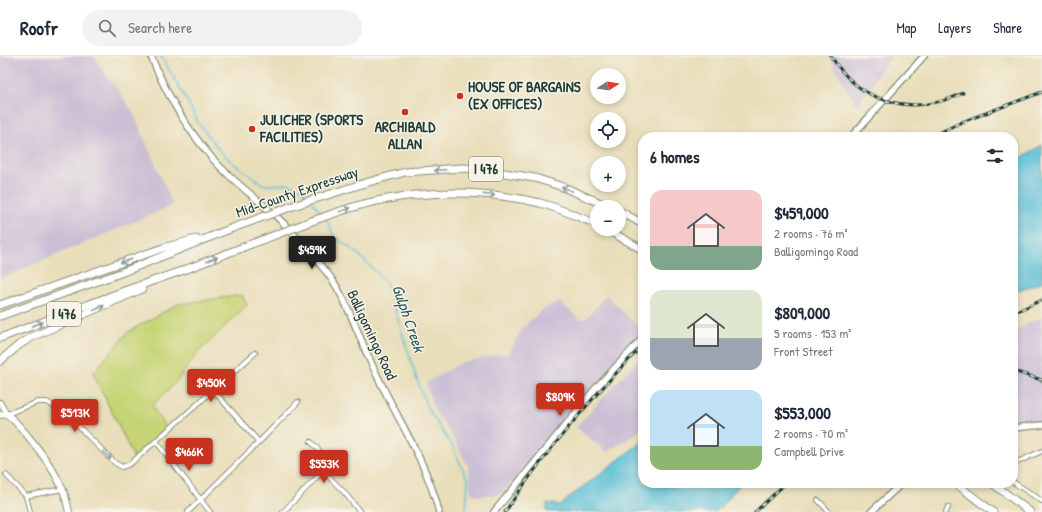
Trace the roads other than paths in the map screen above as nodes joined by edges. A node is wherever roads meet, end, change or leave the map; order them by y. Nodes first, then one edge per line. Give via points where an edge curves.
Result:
1 (151, 56) edge
2 (924, 56) edge
3 (856, 132) edge
4 (594, 200) edge
5 (626, 215) edge
6 (590, 221) edge
7 (638, 221) edge
8 (230, 229) junction
9 (618, 236) edge
10 (638, 247) edge
11 (184, 270) junction
12 (0, 305) edge
13 (0, 316) edge
14 (0, 338) edge
15 (638, 343) edge
16 (10, 352) junction
17 (256, 353) dead end
18 (0, 361) edge
19 (0, 365) edge
20 (213, 390) junction
21 (0, 402) edge
22 (298, 402) dead end
23 (0, 414) edge
24 (7, 414) junction
25 (1042, 425) edge
26 (1018, 427) edge
27 (156, 441) junction
28 (259, 442) junction
29 (311, 442) dead end
30 (1042, 451) edge
31 (1018, 462) edge
32 (323, 471) junction
33 (6, 475) dead end
34 (1018, 485) edge
35 (897, 488) edge
36 (962, 488) edge
37 (999, 488) edge
38 (63, 489) junction
39 (26, 496) junction
40 (200, 500) junction
41 (818, 500) dead end
42 (1042, 501) edge
43 (948, 507) dead end
44 (30, 512) edge
45 (69, 512) edge
46 (188, 512) edge
47 (210, 512) edge
48 (283, 512) edge
49 (360, 512) edge
50 (439, 512) edge
51 (494, 512) edge
52 (829, 512) edge
53 (871, 512) edge
54 (946, 512) edge
55 (993, 512) edge
56 (1030, 512) edge

1 - 50 street, Balligomingo Road via 171,101 207,152 278,218 330,278 425,470
2 - 3 street
4 -> 8 highway, Mid-County Expressway / I 476, bridge via 535,178 479,169 405,172 293,206
5 - 7 highway
11 -> 6 highway, I 476, bridge via 316,220 381,200 440,193 497,196 540,204
8 -> 12 highway via 163,248
8 - 13 highway, Mid-County Expressway / I 476 via 123,272
9 - 10 highway
14 -> 11 highway, I 476
16 -> 11 highway via 32,337
15 - 51 street via 594,389
16 - 18 highway
16 - 19 highway
17 - 20 street
20 - 27 street
20 - 28 street
21 - 24 street
22 - 28 street
23 - 24 main road
24 -> 27 street via 38,402 46,402 78,426 122,467 130,464
24 - 38 main road via 35,445
25 - 26 street
27 - 40 street
28 - 40 street
29 - 32 street via 318,448 324,460
30 - 31 street
32 - 48 street
32 - 49 street
33 - 39 street
34 - 42 street
35 - 53 street
36 - 55 highway
37 - 56 highway
38 - 39 street
38 - 45 main road
39 - 44 street
40 - 46 street
40 - 47 street
41 - 52 street
43 - 54 street

